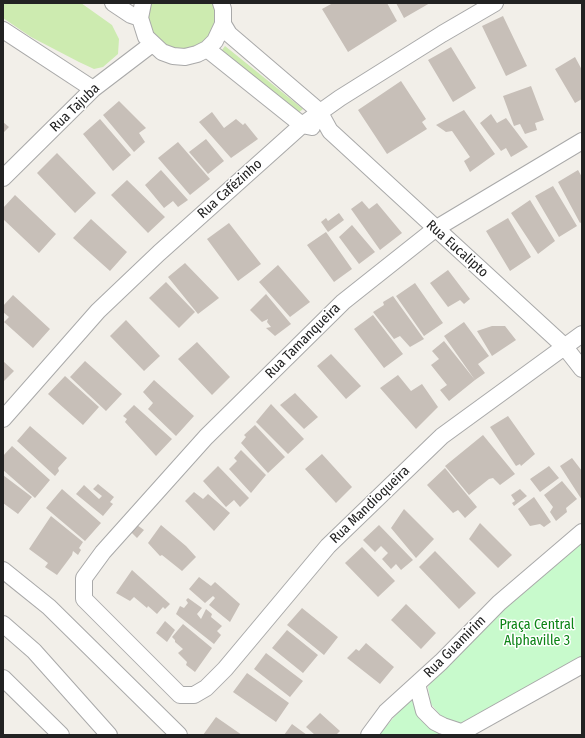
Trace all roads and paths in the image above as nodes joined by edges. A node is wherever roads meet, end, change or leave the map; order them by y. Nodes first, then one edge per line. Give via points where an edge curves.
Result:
1 (113, 3) edge
2 (221, 3) edge
3 (495, 3) edge
4 (142, 10) edge
5 (223, 24) junction
6 (3, 30) edge
7 (152, 44) junction
8 (207, 48) junction
9 (93, 89) junction
10 (319, 111) junction
11 (302, 125) junction
12 (330, 131) junction
13 (582, 141) edge
14 (3, 178) edge
15 (435, 229) junction
16 (582, 334) edge
17 (564, 346) junction
18 (582, 369) edge
19 (3, 419) edge
20 (582, 532) edge
21 (3, 570) edge
22 (3, 624) edge
23 (582, 665) edge
24 (3, 678) edge
25 (417, 684) junction
26 (180, 695) joint
27 (58, 734) edge
28 (459, 734) edge
29 (109, 735) edge
30 (179, 735) edge
31 (369, 735) edge

1 - 4 street via 130,15
2 - 5 street
3 - 10 street, Rua Cafézinho
4 - 7 street via 146,37
5 - 8 street via 220,33
5 - 10 street via 230,34
6 - 9 street
7 - 8 street via 162,52 185,57
7 - 9 street, Rua Tajuba
8 - 11 street
9 - 14 street, Rua Tajuba
10 - 11 street, Rua Cafézinho
10 - 12 street, Rua Eucalipto
11 - 12 street
11 - 19 street, Rua Cafézinho via 159,252 98,311
12 - 15 street, Rua Eucalipto
13 - 15 street, Rua Tamanqueira
15 - 17 street, Rua Eucalipto
15 - 26 street, Rua Tamanqueira via 343,302 206,437 103,552 84,578 84,599
16 - 17 street, Rua Mandioqueira
17 - 18 street, Rua Eucalipto
17 - 26 street, Rua Mandioqueira via 442,436 328,546 206,688 194,695
20 - 25 street, Rua Guamirim via 503,599
21 - 30 street via 49,607
22 - 29 street via 34,651
23 - 28 street
24 - 27 street
25 - 28 street via 424,711 439,724
25 - 31 street, Rua Guamirim via 386,712

